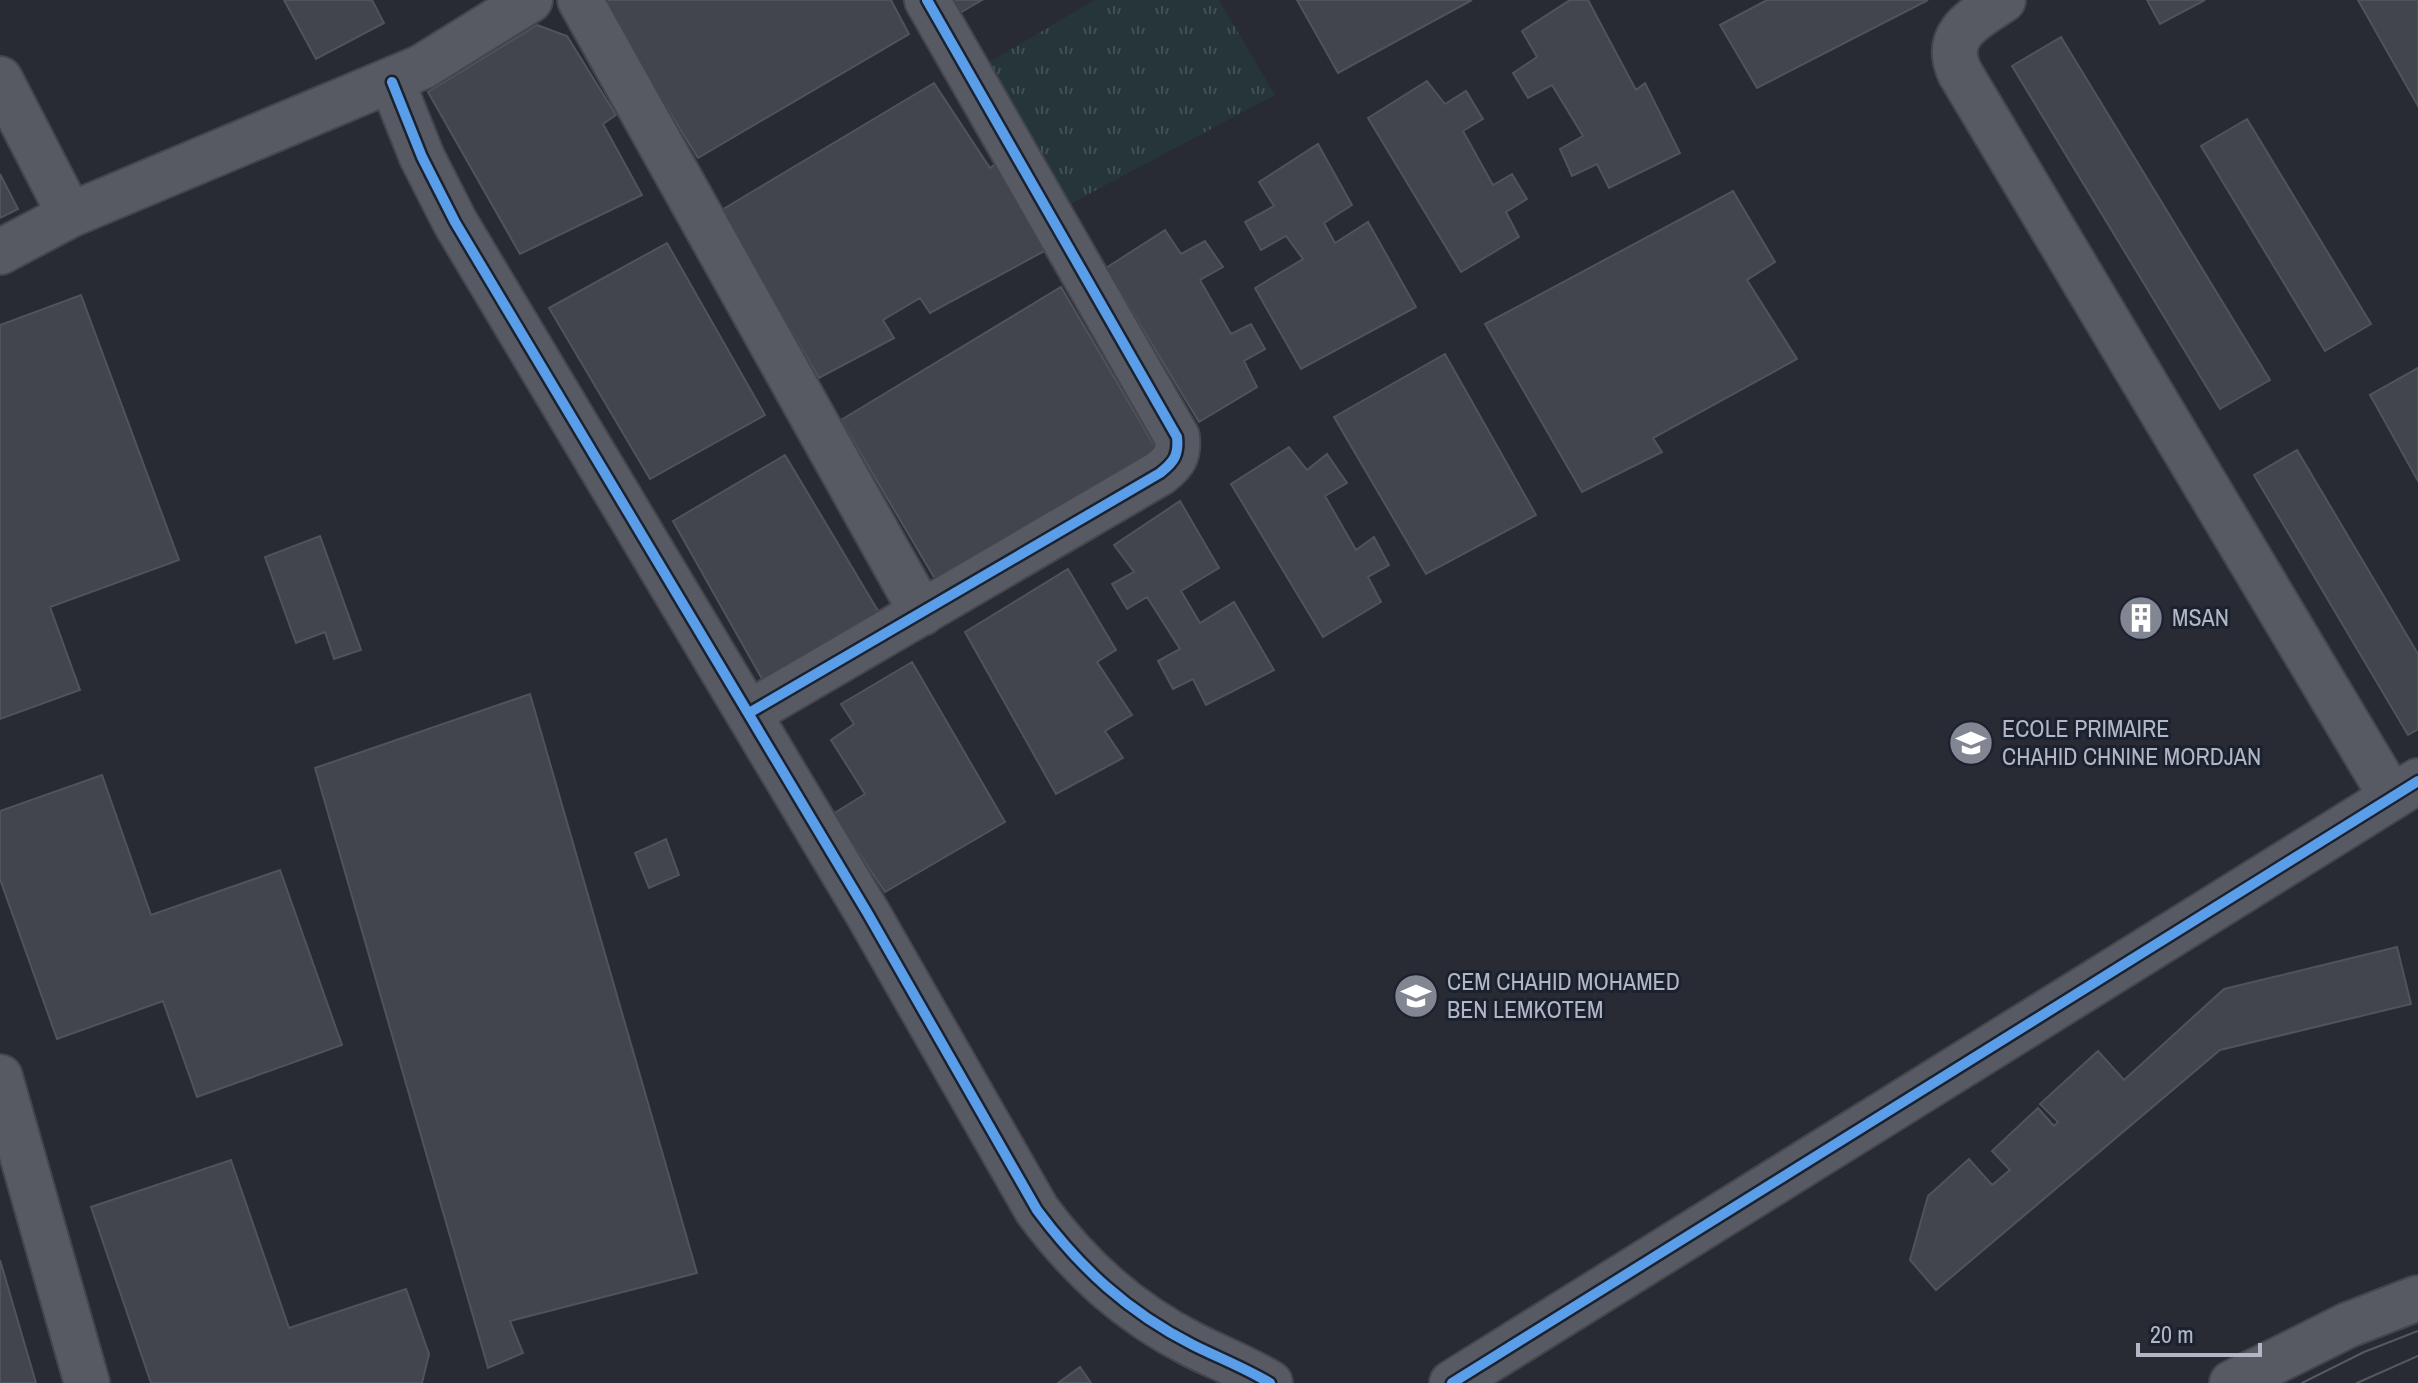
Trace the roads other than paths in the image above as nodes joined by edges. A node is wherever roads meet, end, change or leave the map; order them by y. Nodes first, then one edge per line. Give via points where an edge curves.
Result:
1 (530, 0) edge
2 (580, 0) edge
3 (927, 0) edge
4 (2003, 0) edge
5 (0, 79) edge
6 (392, 82) junction
7 (70, 215) junction
8 (0, 252) edge
9 (922, 613) junction
10 (749, 713) junction
11 (2404, 789) edge
12 (0, 1077) edge
13 (2418, 1298) edge
14 (87, 1383) edge
15 (1270, 1383) edge
16 (1452, 1383) edge
17 (2232, 1383) edge

1 - 6 street
2 - 9 street
3 - 9 street via 1177,437 1179,451 1160,473
4 - 11 street via 1958,33 1953,52 1960,73
5 - 7 street
6 - 7 street
6 - 10 street via 455,222
7 - 8 street
9 - 10 street
10 - 15 street via 1037,1210 1065,1248 1142,1316
11 - 16 street
12 - 14 street
13 - 17 street via 2348,1325

